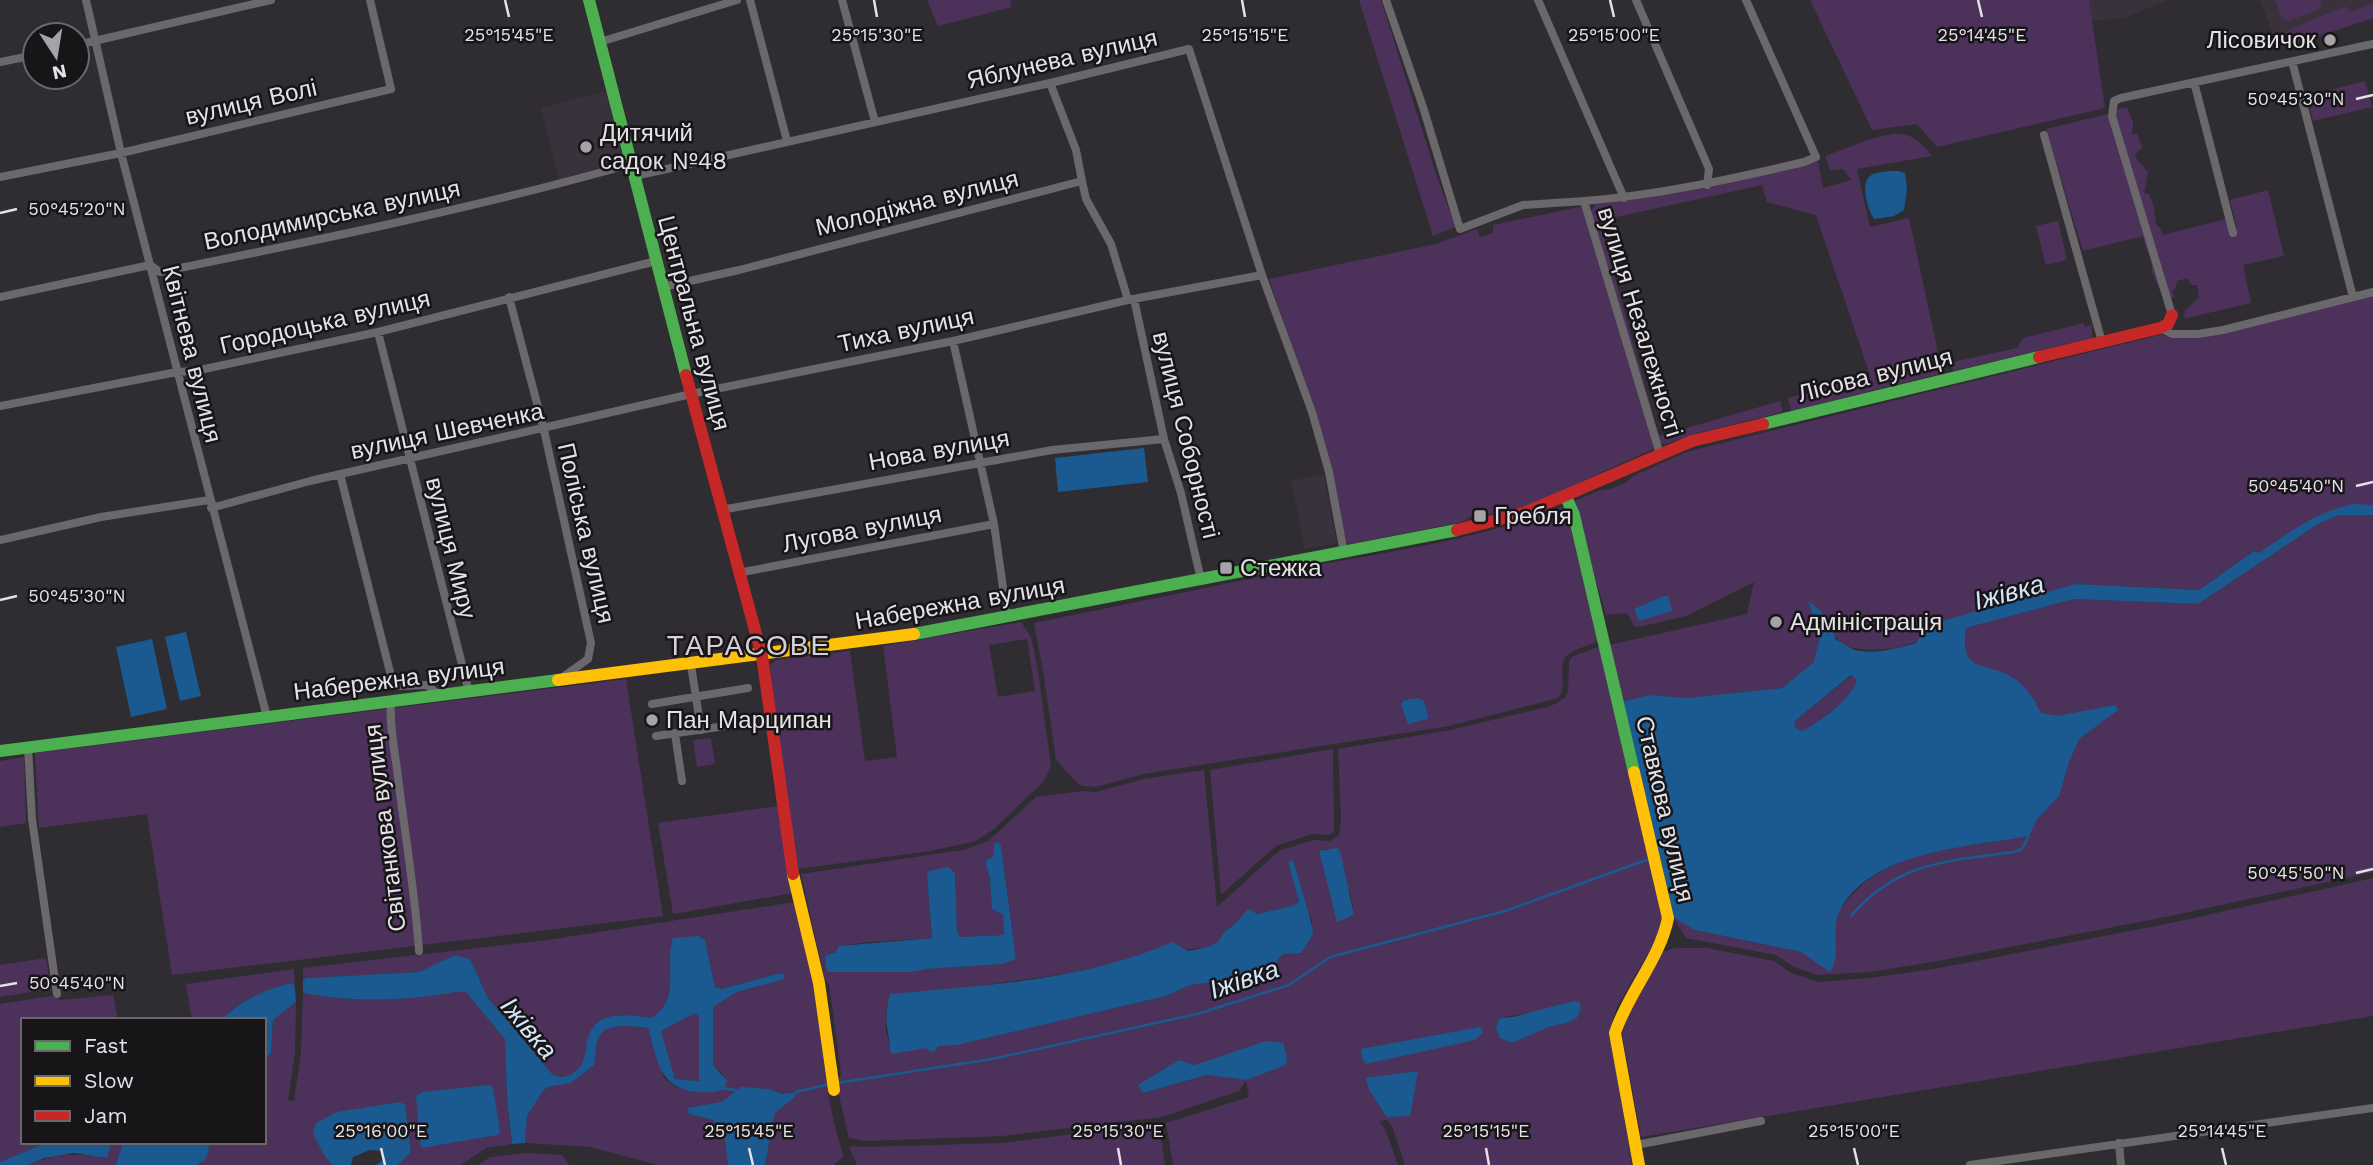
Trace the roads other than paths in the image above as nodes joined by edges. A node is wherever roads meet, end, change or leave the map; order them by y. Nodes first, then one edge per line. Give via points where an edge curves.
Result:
1 (86, 0) edge
2 (271, 0) edge
3 (370, 0) edge
4 (589, 0) edge
5 (737, 0) edge
6 (750, 0) edge
7 (842, 0) edge
8 (1386, 0) edge
9 (1538, 0) edge
10 (1636, 0) edge
11 (1746, 0) edge
12 (97, 41) junction
13 (91, 42) edge
14 (600, 42) junction
15 (2373, 44) edge
16 (21, 58) edge
17 (2292, 61) junction
18 (0, 62) edge
19 (2194, 82) junction
20 (1049, 83) junction
21 (874, 122) junction
22 (2044, 135) dead end
23 (788, 141) junction
24 (121, 153) junction
25 (633, 170) junction
26 (0, 177) edge
27 (1082, 181) junction
28 (1707, 185) junction
29 (1624, 198) junction
30 (1584, 201) junction
31 (2234, 233) dead end
32 (656, 261) junction
33 (150, 265) junction
34 (1262, 275) junction
35 (663, 287) junction
36 (2373, 292) edge
37 (0, 296) edge
38 (509, 297) junction
39 (2353, 297) junction
40 (1131, 300) junction
41 (2172, 315) joint
42 (2160, 328) junction
43 (378, 332) junction
44 (953, 341) junction
45 (2102, 342) junction
46 (177, 372) junction
47 (691, 394) junction
48 (0, 406) edge
49 (544, 430) junction
50 (1164, 439) junction
51 (1660, 454) junction
52 (408, 458) junction
53 (980, 461) junction
54 (340, 474) junction
55 (1566, 496) junction
56 (210, 504) junction
57 (721, 510) junction
58 (993, 524) junction
59 (0, 540) edge
60 (1344, 553) junction
61 (738, 573) junction
62 (1200, 580) junction
63 (1007, 616) junction
64 (762, 656) junction
65 (691, 664) junction
66 (557, 681) junction
67 (748, 688) dead end
68 (468, 692) junction
69 (439, 695) junction
70 (696, 696) junction
71 (391, 701) junction
72 (652, 704) dead end
73 (267, 717) junction
74 (753, 722) dead end
75 (701, 730) junction
76 (675, 734) junction
77 (656, 736) dead end
78 (28, 747) junction
79 (0, 751) edge
80 (682, 781) dead end
81 (419, 951) dead end
82 (57, 994) dead end
83 (834, 1090) dead end
84 (2373, 1108) edge
85 (1761, 1121) dead end
86 (2119, 1143) junction
87 (1636, 1145) junction
88 (1639, 1165) edge
89 (1970, 1165) edge
90 (2122, 1165) edge

1 - 12 street, Квітнева вулиця
2 - 12 street
3 - 24 street, вулиця Волі via 391,89
4 - 14 street, Центральна вулиця
5 - 14 street
6 - 23 street
7 - 21 street
8 - 30 street, вулиця Незалежності via 1460,229 1523,205
9 - 29 street, вулиця Незалежності
10 - 28 street via 1709,169
11 - 28 street, вулиця Незалежності via 1816,157
12 - 13 street
12 - 24 street, Квітнева вулиця
14 - 25 street, Центральна вулиця
15 - 17 street
16 - 18 street
17 - 19 street
17 - 39 street
19 - 31 street
19 - 41 street via 2121,98 2112,110
20 - 21 street, Яблунева вулиця
20 - 27 street via 1076,150
20 - 34 street, Яблунева вулиця via 1189,49
21 - 23 street, Яблунева вулиця
22 - 45 street
23 - 25 street, Яблунева вулиця
24 - 26 street, вулиця Волі
24 - 33 street, Квітнева вулиця
25 - 32 street, Центральна вулиця
25 - 33 street, Володимирська вулиця via 160,272
27 - 35 street, Молодіжна вулиця
27 - 40 street
28 - 29 street, вулиця Незалежності
29 - 30 street, вулиця Незалежності
30 - 51 street, вулиця Незалежності
32 - 35 street, Центральна вулиця
32 - 38 street, Городоцька вулиця
33 - 37 street, Володимирська вулиця
33 - 46 street, Квітнева вулиця
34 - 40 street, Тиха вулиця
34 - 60 street, Яблунева вулиця via 1312,412
35 - 47 street, Центральна вулиця
36 - 39 street
38 - 43 street, Городоцька вулиця
38 - 49 street, Поліська вулиця
39 - 42 street via 2211,332 2172,334
40 - 44 street, Тиха вулиця
40 - 50 street, вулиця Соборності
41 - 42 street
42 - 45 street, Лісова вулиця
43 - 46 street, Городоцька вулиця via 195,372
43 - 52 street, вулиця Миру
44 - 47 street, Тиха вулиця
44 - 53 street
45 - 51 street, Лісова вулиця via 1692,442
46 - 48 street, Городоцька вулиця
46 - 56 street, Квітнева вулиця
47 - 49 street, вулиця Шевченка
47 - 57 street, Центральна вулиця
49 - 52 street, вулиця Шевченка
49 - 66 street, Поліська вулиця via 591,643 588,659
50 - 53 street, Нова вулиця
50 - 62 street, вулиця Соборності
51 - 55 street, Набережна вулиця
52 - 54 street, вулиця Шевченка
52 - 68 street, вулиця Миру
53 - 57 street, Нова вулиця
53 - 58 street
54 - 56 street, вулиця Шевченка
54 - 69 street via 391,676 398,686 427,685
55 - 60 street, Набережна вулиця via 1483,525
55 - 87 street, Ставкова вулиця via 1668,918 1665,934 1615,1033
56 - 59 street, вулиця Шевченка via 101,517
56 - 73 street, Квітнева вулиця
57 - 61 street, Центральна вулиця
58 - 61 street, Лугова вулиця
58 - 63 street
60 - 62 street, Набережна вулиця
61 - 64 street, Центральна вулиця
62 - 63 street, Набережна вулиця
63 - 64 street, Набережна вулиця via 900,638
64 - 65 street, Набережна вулиця
64 - 83 street, Центральна вулиця via 782,807 816,964
65 - 66 street, Набережна вулиця
65 - 70 street
66 - 68 street, Набережна вулиця
67 - 70 street
68 - 69 street, Набережна вулиця
69 - 71 street, Набережна вулиця
70 - 72 street
70 - 75 street
71 - 73 street, Набережна вулиця
71 - 81 street, Світанкова вулиця
73 - 78 street, Набережна вулиця
74 - 75 street
75 - 76 street
76 - 77 street
76 - 80 street
78 - 79 street, Набережна вулиця
78 - 82 street via 32,819
84 - 86 street
85 - 87 street
86 - 89 street
86 - 90 street
87 - 88 street, Ставкова вулиця

